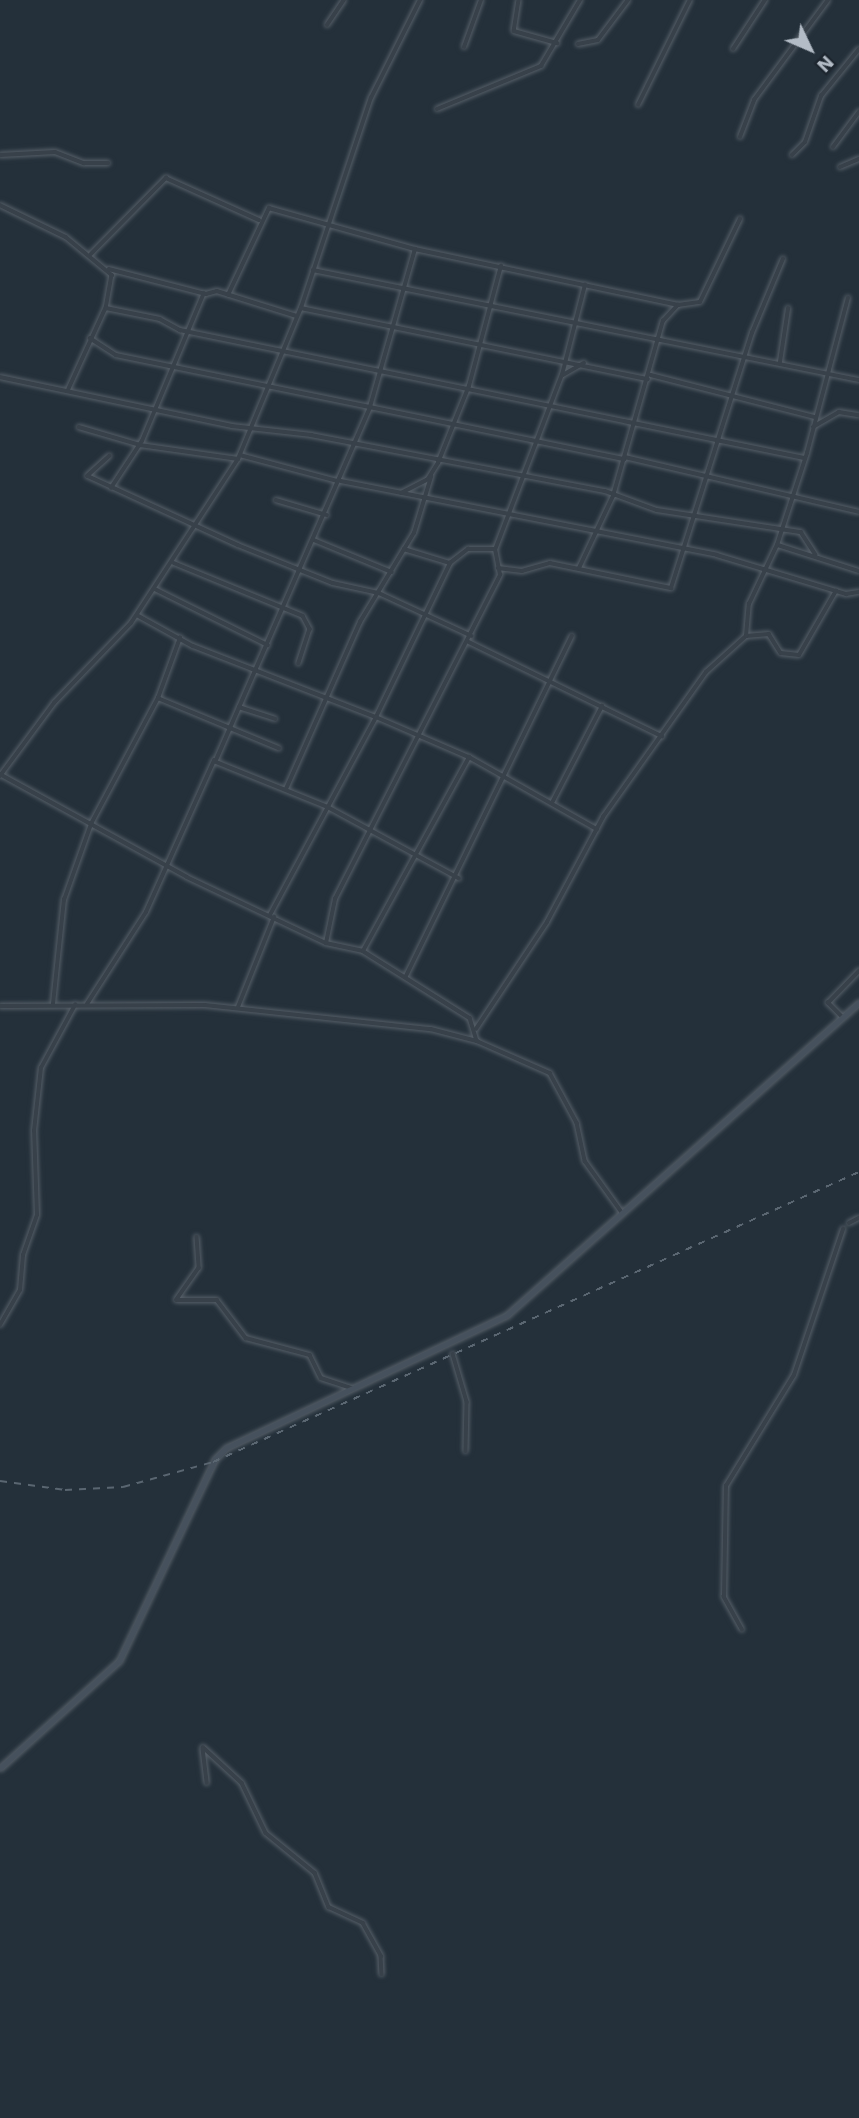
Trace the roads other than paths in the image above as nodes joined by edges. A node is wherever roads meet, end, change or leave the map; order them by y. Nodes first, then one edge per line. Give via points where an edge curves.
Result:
1 (344, 0) edge
2 (420, 0) edge
3 (481, 0) edge
4 (519, 0) edge
5 (580, 0) edge
6 (628, 0) edge
7 (690, 0) edge
8 (765, 0) edge
9 (828, 0) edge
10 (327, 24) dead end
11 (557, 43) junction
12 (578, 44) dead end
13 (464, 47) dead end
14 (733, 49) dead end
15 (859, 49) edge
16 (638, 105) dead end
17 (437, 109) dead end
18 (859, 112) edge
19 (740, 137) dead end
20 (832, 147) dead end
21 (0, 155) edge
22 (792, 155) dead end
23 (859, 159) edge
24 (108, 163) dead end
25 (840, 167) dead end
26 (0, 205) edge
27 (740, 219) dead end
28 (259, 220) junction
29 (332, 225) junction
30 (415, 249) junction
31 (90, 255) junction
32 (783, 259) dead end
33 (501, 266) junction
34 (109, 269) junction
35 (313, 270) junction
36 (584, 285) junction
37 (405, 286) junction
38 (204, 293) junction
39 (229, 295) junction
40 (848, 298) dead end
41 (678, 305) junction
42 (490, 306) junction
43 (106, 308) junction
44 (301, 308) junction
45 (788, 309) dead end
46 (297, 316) junction
47 (575, 323) junction
48 (395, 324) junction
49 (188, 331) junction
50 (90, 338) junction
51 (660, 340) junction
52 (478, 341) junction
53 (283, 352) junction
54 (745, 356) junction
55 (567, 359) junction
56 (586, 362) junction
57 (780, 362) junction
58 (170, 364) junction
59 (382, 369) junction
60 (829, 374) junction
61 (562, 375) junction
62 (0, 377) edge
63 (649, 377) junction
64 (859, 380) edge
65 (469, 386) junction
66 (270, 388) junction
67 (69, 390) junction
68 (733, 395) junction
69 (551, 406) junction
70 (370, 407) junction
71 (157, 408) junction
72 (859, 415) edge
73 (815, 417) junction
74 (633, 423) junction
75 (79, 427) dead end
76 (453, 427) junction
77 (812, 428) junction
78 (253, 429) junction
79 (538, 440) junction
80 (721, 441) junction
81 (351, 444) junction
82 (140, 445) junction
83 (110, 456) dead end
84 (239, 457) junction
85 (625, 458) junction
86 (805, 458) junction
87 (438, 463) junction
88 (431, 477) junction
89 (523, 477) junction
90 (707, 477) junction
91 (340, 481) junction
92 (111, 488) junction
93 (791, 493) junction
94 (399, 494) junction
95 (613, 496) junction
96 (425, 499) junction
97 (276, 500) dead end
98 (859, 512) edge
99 (327, 515) junction
100 (509, 515) junction
101 (693, 515) junction
102 (197, 526) junction
103 (781, 529) junction
104 (594, 534) junction
105 (314, 540) junction
106 (777, 545) junction
107 (496, 548) junction
108 (404, 549) junction
109 (682, 550) junction
110 (816, 555) junction
111 (174, 563) junction
112 (450, 563) junction
113 (302, 567) junction
114 (498, 568) junction
115 (762, 568) junction
116 (579, 569) junction
117 (859, 570) edge
118 (392, 572) junction
119 (155, 589) junction
120 (836, 591) junction
121 (859, 592) edge
122 (379, 593) junction
123 (285, 607) junction
124 (425, 613) junction
125 (137, 615) junction
126 (472, 636) junction
127 (572, 636) dead end
128 (746, 636) junction
129 (180, 638) junction
130 (469, 642) junction
131 (268, 645) junction
132 (299, 663) dead end
133 (255, 670) junction
134 (554, 682) junction
135 (158, 698) junction
136 (327, 699) junction
137 (602, 706) junction
138 (239, 707) junction
139 (376, 717) junction
140 (275, 719) dead end
141 (229, 730) junction
142 (419, 733) junction
143 (662, 736) junction
144 (279, 748) dead end
145 (469, 757) junction
146 (216, 760) junction
147 (0, 774) edge
148 (506, 780) junction
149 (286, 789) junction
150 (552, 803) junction
151 (328, 807) junction
152 (91, 824) junction
153 (597, 829) junction
154 (368, 833) junction
155 (415, 856) junction
156 (164, 865) junction
157 (459, 878) junction
158 (272, 916) junction
159 (326, 943) junction
160 (363, 951) junction
161 (859, 971) edge
162 (406, 977) junction
163 (859, 1003) edge
164 (52, 1004) junction
165 (75, 1004) junction
166 (86, 1005) junction
167 (0, 1006) edge
168 (238, 1007) junction
169 (842, 1017) junction
170 (476, 1029) junction
171 (477, 1041) junction
172 (621, 1211) junction
173 (859, 1218) edge
174 (849, 1223) dead end
175 (843, 1229) dead end
176 (197, 1237) dead end
177 (0, 1325) edge
178 (453, 1354) dead end
179 (353, 1388) junction
180 (467, 1451) dead end
181 (742, 1630) dead end
182 (0, 1768) edge
183 (206, 1783) dead end
184 (382, 1973) dead end

1 - 10 street
2 - 29 street via 371,99
3 - 13 street
4 - 11 street via 514,31
5 - 11 street
6 - 12 street via 598,40
7 - 16 street
8 - 14 street
9 - 19 street via 754,100
11 - 17 street via 541,66
15 - 22 street via 821,96 805,142
18 - 20 street
21 - 24 street via 55,152 84,163
23 - 25 street
26 - 31 street
27 - 41 street via 699,302
28 - 29 street via 269,208
28 - 31 street via 166,178
28 - 39 street
29 - 30 street
29 - 35 street
30 - 33 street
30 - 37 street
31 - 34 street
32 - 54 street
33 - 36 street
33 - 42 street
34 - 38 street
34 - 43 street via 113,283
35 - 37 street
35 - 44 street
36 - 41 street
36 - 47 street
37 - 42 street
37 - 48 street
38 - 39 street
38 - 49 street
39 - 46 street
40 - 60 street
41 - 51 street via 663,321
42 - 47 street
42 - 52 street
43 - 49 street
43 - 50 street
44 - 46 street
44 - 48 street
45 - 57 street
46 - 53 street
47 - 51 street
47 - 55 street
48 - 52 street
48 - 59 street
49 - 53 street
49 - 58 street
50 - 58 street via 116,355
50 - 67 street
51 - 54 street
51 - 63 street
52 - 55 street
52 - 65 street
53 - 59 street
53 - 66 street
54 - 57 street
54 - 68 street
55 - 56 street
55 - 61 street
56 - 61 street
56 - 63 street
57 - 60 street
58 - 66 street
58 - 71 street
59 - 65 street
59 - 70 street
60 - 64 street
60 - 73 street
61 - 69 street
62 - 67 street
63 - 68 street
63 - 74 street
65 - 69 street
65 - 76 street
66 - 70 street
66 - 78 street
67 - 71 street
68 - 73 street
68 - 80 street
69 - 74 street
69 - 79 street
70 - 76 street
70 - 81 street
71 - 78 street
71 - 82 street
72 - 77 street via 839,412
73 - 77 street
74 - 80 street
74 - 85 street
75 - 82 street
76 - 79 street
76 - 87 street
77 - 86 street
78 - 81 street
78 - 84 street
79 - 85 street
79 - 89 street
80 - 86 street
80 - 90 street
81 - 87 street
81 - 91 street
82 - 84 street
82 - 92 street
83 - 92 street via 87,472
84 - 91 street
84 - 102 street
85 - 90 street
85 - 95 street
86 - 93 street
87 - 88 street
87 - 89 street
88 - 94 street
88 - 96 street
89 - 95 street
89 - 100 street
90 - 93 street
90 - 101 street
91 - 94 street
91 - 99 street
92 - 102 street
93 - 98 street
93 - 103 street
94 - 96 street
95 - 101 street
95 - 104 street
96 - 100 street
96 - 108 street
97 - 99 street
99 - 105 street
100 - 104 street
100 - 107 street
101 - 103 street
101 - 109 street
102 - 111 street
102 - 113 street
103 - 106 street
103 - 110 street via 806,535
104 - 109 street
104 - 116 street
105 - 113 street
105 - 118 street
106 - 110 street
106 - 115 street
107 - 112 street via 468,549
107 - 114 street
108 - 112 street
108 - 118 street
109 - 115 street
109 - 116 street via 669,590
110 - 117 street
111 - 119 street
111 - 123 street
112 - 124 street
113 - 122 street via 333,583
113 - 123 street
114 - 116 street via 522,571 543,563
114 - 126 street
115 - 120 street
115 - 128 street
118 - 122 street
119 - 125 street
119 - 131 street
120 - 121 street
120 - 128 street via 799,655 781,653 769,634
122 - 124 street
122 - 136 street
123 - 131 street
123 - 132 street via 310,625
124 - 126 street
124 - 139 street
125 - 129 street
125 - 147 street via 54,703
126 - 130 street
127 - 134 street
128 - 143 street via 706,671
129 - 133 street
129 - 135 street
130 - 134 street
130 - 142 street
131 - 133 street
133 - 136 street
133 - 138 street
134 - 137 street
134 - 148 street
135 - 141 street
135 - 152 street
136 - 139 street
136 - 149 street
137 - 143 street
137 - 150 street
138 - 140 street
138 - 141 street
139 - 142 street via 398,731
139 - 151 street
141 - 144 street
141 - 146 street
142 - 145 street
142 - 154 street
143 - 153 street
145 - 148 street
145 - 155 street
146 - 149 street
146 - 156 street
147 - 152 street
148 - 150 street
148 - 157 street
149 - 151 street
150 - 153 street
151 - 154 street
151 - 158 street
152 - 156 street
152 - 164 street via 64,900
153 - 170 street via 535,941
154 - 155 street
154 - 159 street via 328,915
155 - 157 street
155 - 160 street
156 - 158 street
156 - 166 street via 146,912
157 - 162 street
158 - 159 street
158 - 168 street
159 - 160 street
160 - 162 street
161 - 169 street via 828,1003
162 - 170 street via 470,1018
163 - 169 street
164 - 165 street
164 - 167 street
165 - 166 street
165 - 177 street via 41,1068 34,1131 37,1215 23,1255 20,1290
166 - 168 street
168 - 171 street
169 - 172 street
170 - 171 street
171 - 172 street via 550,1073 577,1124 584,1161
172 - 179 street via 507,1315
173 - 174 street
175 - 181 street via 794,1375 726,1486 724,1597
176 - 179 street via 199,1268 177,1300 217,1300 246,1338 310,1355 329,1384
178 - 180 street via 467,1402
179 - 182 street via 245,1437 215,1459 118,1661
183 - 184 street via 203,1747 242,1783 266,1833 315,1873 329,1907 363,1923 381,1956

